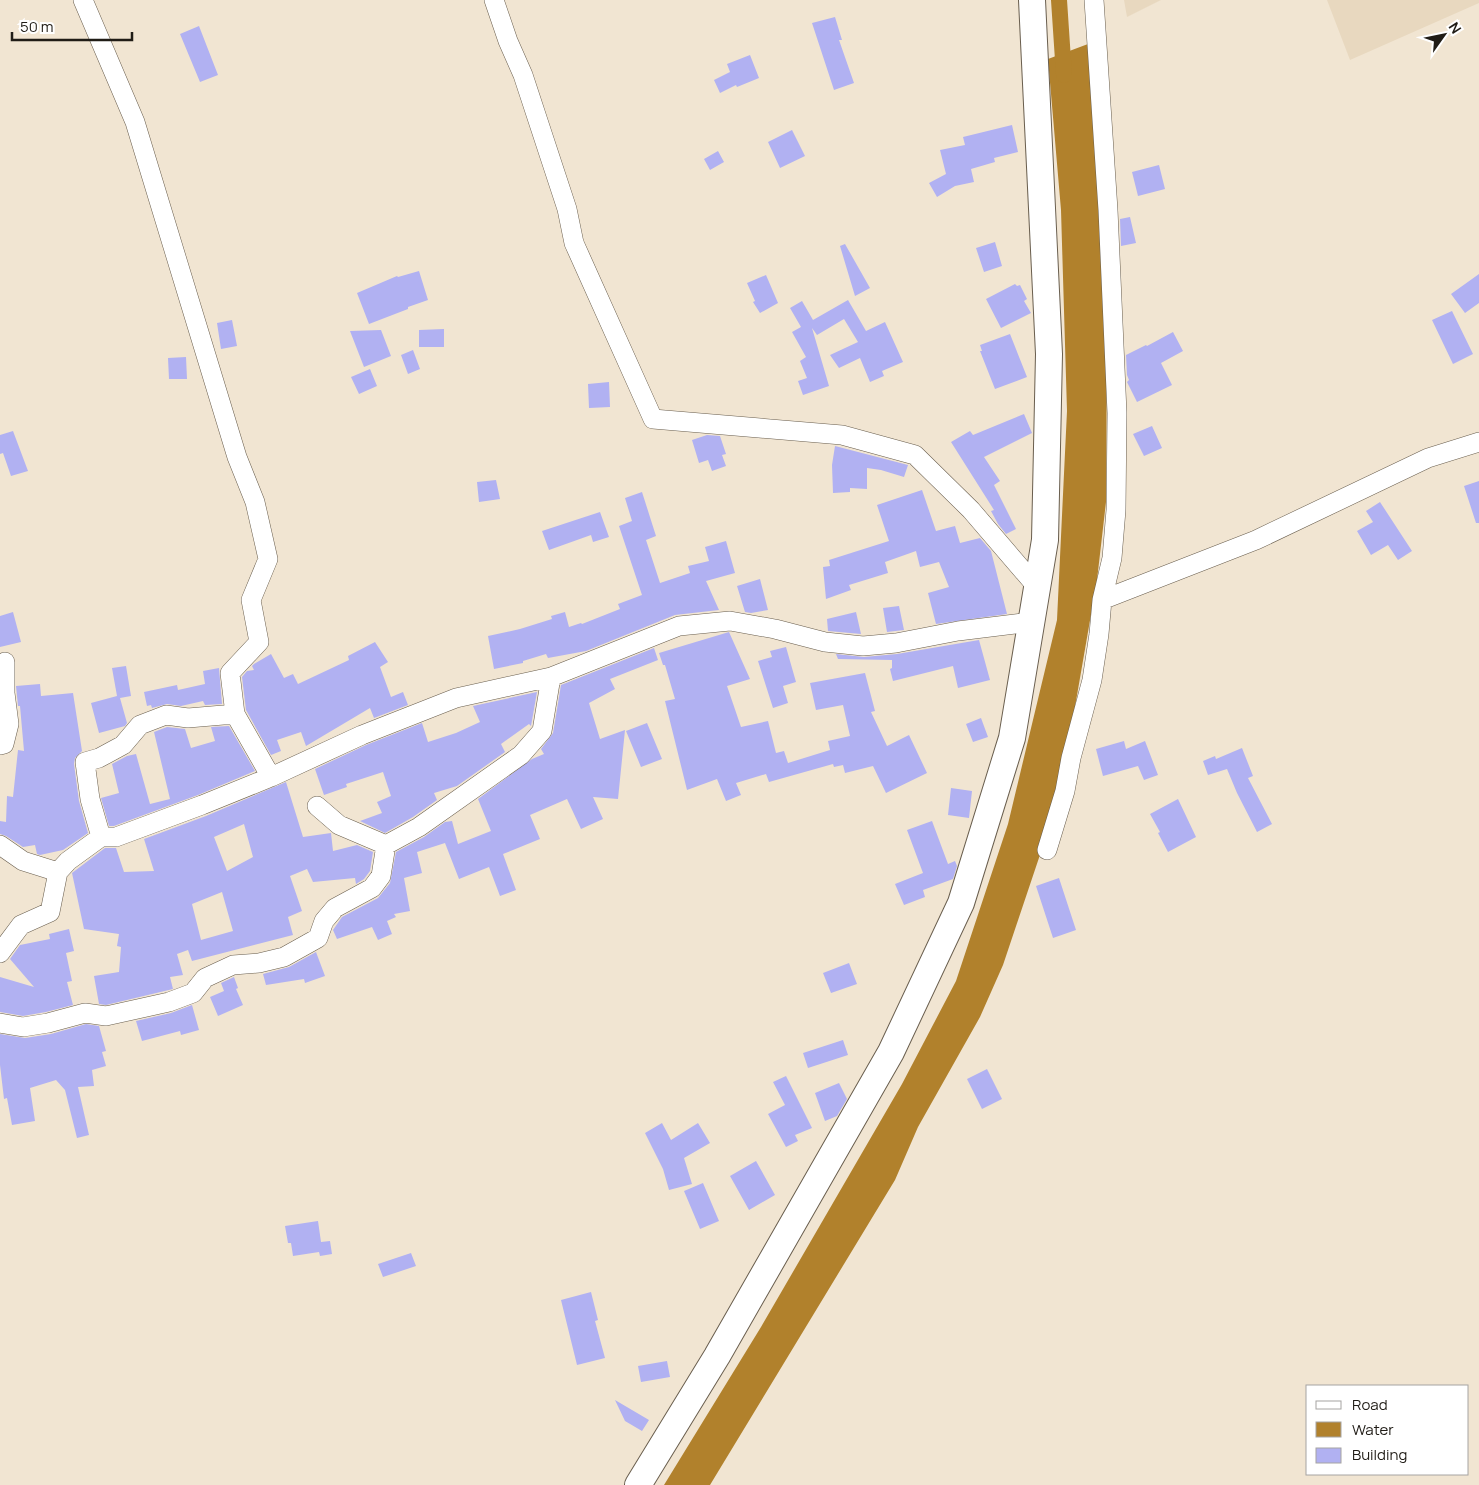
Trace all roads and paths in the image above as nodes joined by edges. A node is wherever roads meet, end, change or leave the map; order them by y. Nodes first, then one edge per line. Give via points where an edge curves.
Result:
1 (83, 0) edge
2 (494, 0) edge
3 (1032, 0) edge
4 (1094, 0) edge
5 (1479, 442) edge
6 (1037, 587) junction
7 (1102, 600) junction
8 (1031, 622) junction
9 (5, 662) dead end
10 (551, 676) junction
11 (235, 714) junction
12 (0, 745) edge
13 (271, 777) junction
14 (317, 806) dead end
15 (101, 837) junction
16 (0, 845) edge
17 (386, 845) junction
18 (1047, 850) dead end
19 (58, 872) junction
20 (0, 953) edge
21 (0, 1023) edge
22 (638, 1485) edge

1 - 11 street via 135,122 236,457 256,502 268,559 251,600 259,642 230,673
2 - 6 street via 524,75 567,209 574,243 653,419 842,435 915,455 971,510
3 - 6 main road via 1049,354 1045,540
4 - 7 street via 1117,413 1116,510 1112,558
5 - 7 street via 1428,458 1256,540
6 - 8 main road
7 - 18 street via 1092,680 1071,758 1066,792
8 - 10 street via 863,646 825,642 730,621 679,626
8 - 22 main road via 1012,738 961,903 891,1052 717,1356
9 - 12 street via 9,724 4,744
10 - 13 street via 456,698 362,735
10 - 17 street via 542,731 520,755 419,827
11 - 13 street
11 - 15 street via 188,718 166,715 140,725 123,745 85,762 90,800
13 - 15 street via 116,837
14 - 17 street via 339,825
15 - 19 street
16 - 19 street via 22,861
17 - 21 street via 381,876 372,888 335,908 324,921 318,938 284,957 233,965 204,978 193,994 169,1002 106,1016 86,1013 23,1027
19 - 20 street via 50,912 21,925

